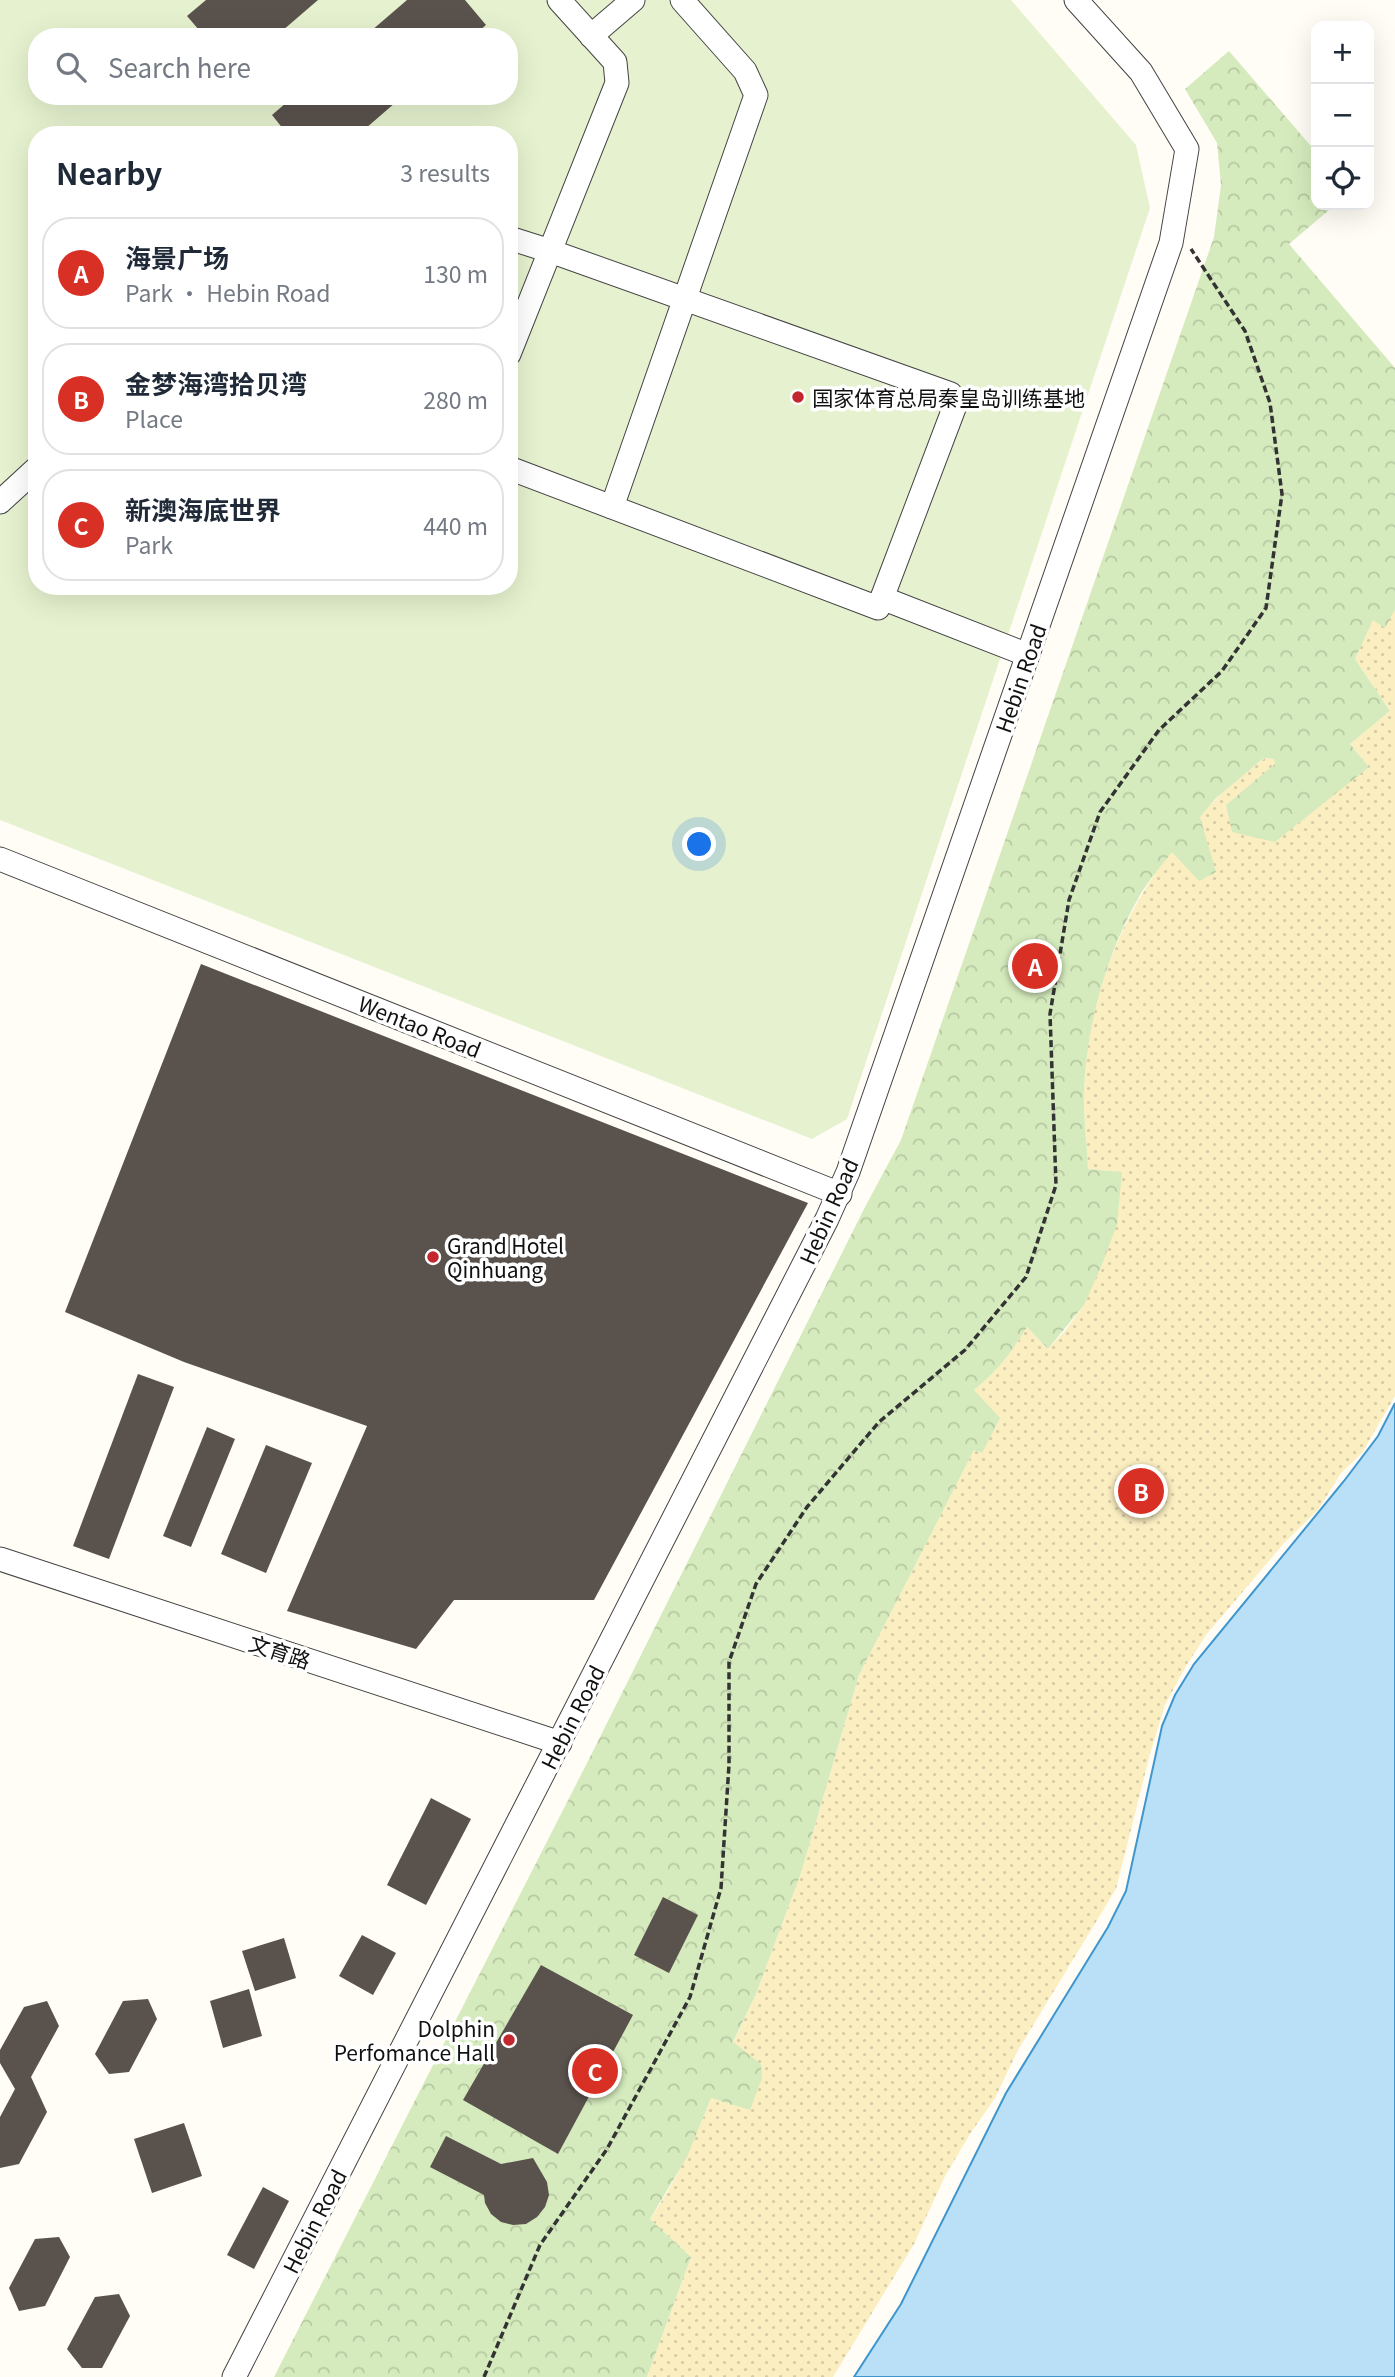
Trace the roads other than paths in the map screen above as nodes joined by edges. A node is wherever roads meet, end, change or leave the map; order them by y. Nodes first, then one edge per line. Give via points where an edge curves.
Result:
1 (634, 0) edge
2 (682, 0) edge
3 (1076, 0) edge
4 (564, 2) edge
5 (592, 36) junction
6 (518, 242) edge
7 (550, 251) junction
8 (685, 301) junction
9 (518, 331) edge
10 (518, 471) edge
11 (28, 476) edge
12 (0, 502) edge
13 (612, 507) junction
14 (882, 598) junction
15 (1028, 655) junction
16 (0, 859) edge
17 (840, 1194) junction
18 (0, 1559) edge
19 (560, 1743) junction
20 (234, 2377) edge

1 - 5 street
2 - 8 street via 745,71 756,95
3 - 15 street, Hebin Road via 1141,72 1187,149 1171,243
4 - 5 street
5 - 7 street via 615,62 617,83
6 - 7 street
7 - 8 street
7 - 9 street
8 - 13 street
8 - 14 street via 951,394 956,403
10 - 13 street
11 - 12 street
13 - 14 street via 878,608
14 - 15 street
15 - 17 street, Hebin Road
16 - 17 street, Wentao Road
17 - 19 street, Hebin Road
18 - 19 street, 文育路
19 - 20 street, Hebin Road

